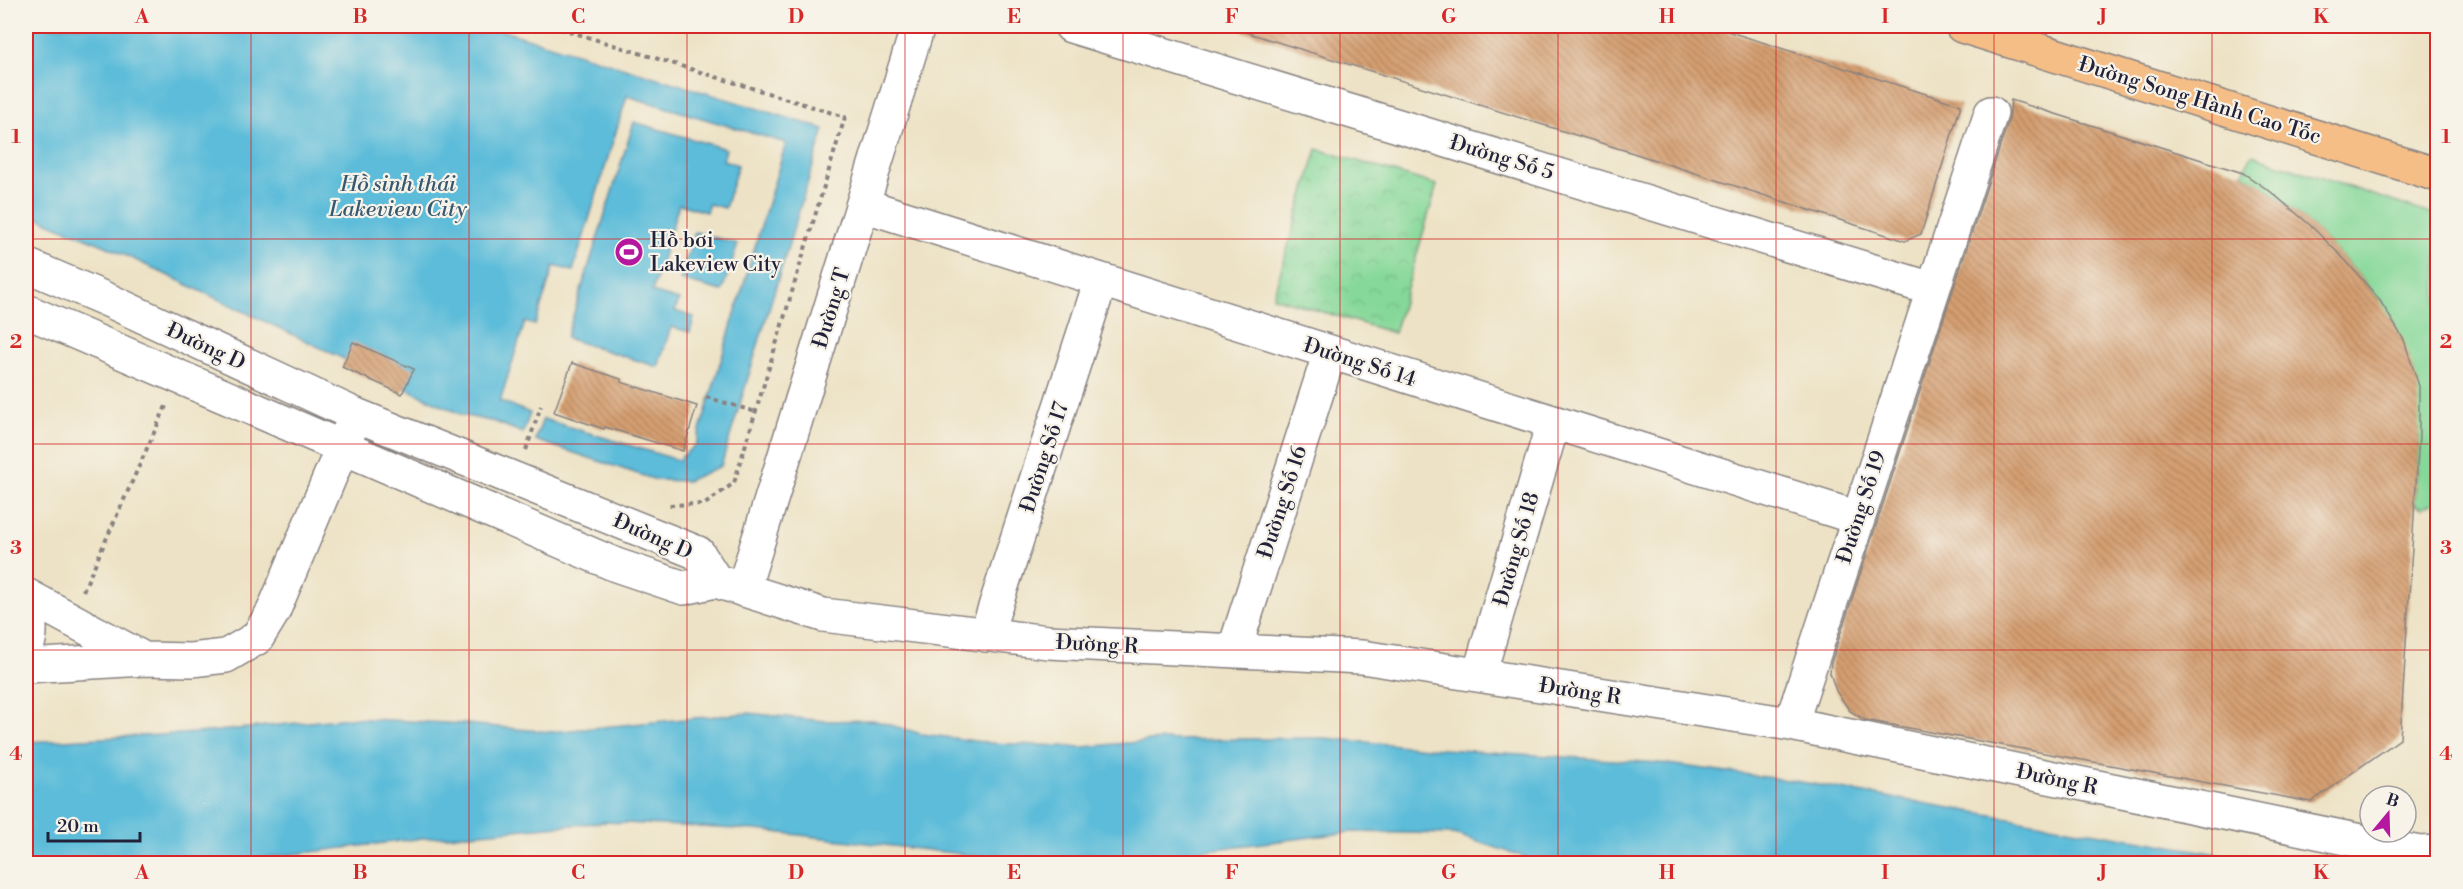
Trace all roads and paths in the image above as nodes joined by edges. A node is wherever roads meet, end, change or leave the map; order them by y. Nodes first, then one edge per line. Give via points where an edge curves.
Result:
1 (552, 26) edge
2 (918, 26) edge
3 (1071, 26) edge
4 (1962, 26) edge
5 (1991, 113) dead end
6 (2438, 175) edge
7 (863, 205) junction
8 (26, 265) edge
9 (1101, 280) junction
10 (1932, 289) junction
11 (26, 311) edge
12 (1330, 352) junction
13 (178, 378) junction
14 (706, 397) dead end
15 (542, 406) dead end
16 (756, 412) junction
17 (356, 414) junction
18 (1553, 423) junction
19 (343, 448) junction
20 (523, 457) dead end
21 (664, 506) dead end
22 (1858, 518) junction
23 (730, 585) junction
24 (26, 595) edge
25 (26, 609) edge
26 (71, 620) junction
27 (986, 635) junction
28 (26, 651) edge
29 (1234, 651) junction
30 (144, 659) junction
31 (26, 666) edge
32 (1479, 675) junction
33 (1791, 724) junction
34 (2438, 852) edge

1 - 16 path via 845,117
2 - 7 street, Đường T
3 - 10 street, Đường Số 5
4 - 6 main road, Đường Song Hành Cao Tốc
5 - 10 street, Đường Số 19
7 - 9 street, Đường Số 14
7 - 23 street, Đường T
8 - 17 street, Đường D
9 - 12 street, Đường Số 14
9 - 27 street, Đường Số 17
10 - 22 street, Đường Số 19
11 - 13 street, Đường D
12 - 18 street, Đường Số 14
12 - 29 street, Đường Số 16
13 - 19 street, Đường D
13 - 26 path
14 - 16 path
15 - 20 path
16 - 21 path via 734,483 705,504
17 - 19 street
17 - 23 street, Đường D via 698,553
18 - 22 street, Đường Số 14
18 - 32 street, Đường Số 18
19 - 23 street, Đường D via 616,565 684,588
19 - 30 street via 273,612 257,638 226,656
22 - 33 street, Đường Số 19
23 - 27 street, Đường R via 823,615
24 - 26 street
25 - 28 street via 31,620
26 - 30 street
27 - 29 street, Đường R
29 - 32 street, Đường R via 1362,657
30 - 31 street
32 - 33 street, Đường R
33 - 34 street, Đường R via 2419,853

